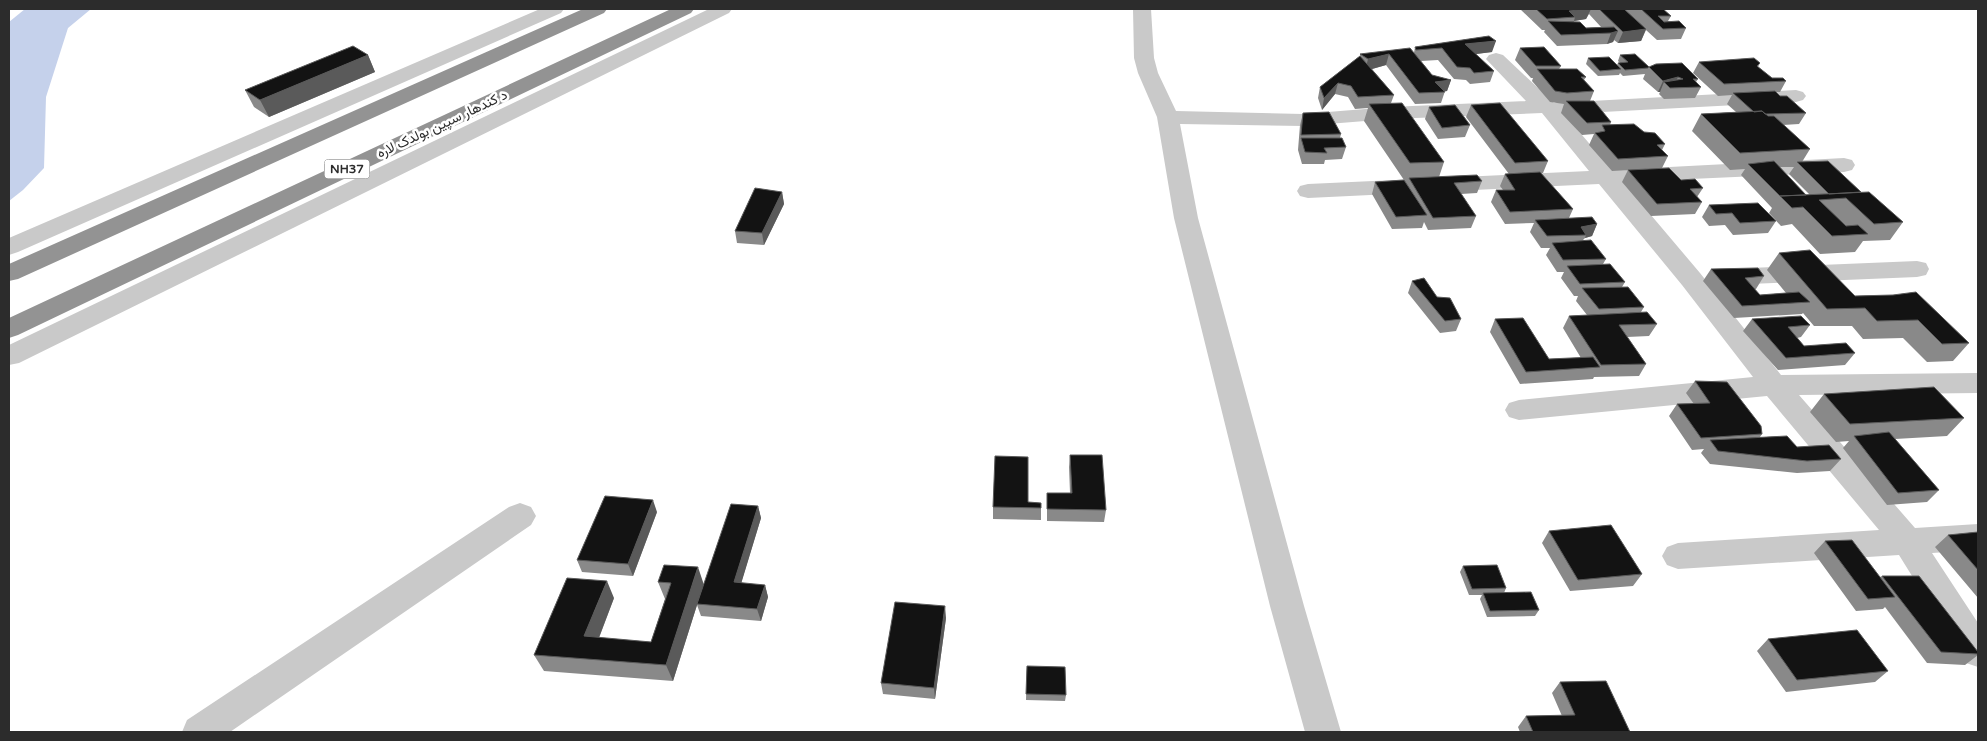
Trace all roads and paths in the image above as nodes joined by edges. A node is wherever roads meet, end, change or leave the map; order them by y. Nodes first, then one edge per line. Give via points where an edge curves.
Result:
1 (555, 9) edge
2 (598, 9) edge
3 (684, 9) edge
4 (723, 9) edge
5 (1142, 9) edge
6 (1496, 59) dead end
7 (1796, 96) dead end
8 (1546, 107) junction
9 (1168, 116) junction
10 (1844, 165) dead end
11 (1607, 177) junction
12 (1308, 191) dead end
13 (9, 247) edge
14 (1916, 269) dead end
15 (9, 273) edge
16 (1691, 279) junction
17 (9, 329) edge
18 (9, 356) edge
19 (1978, 382) edge
20 (1774, 384) junction
21 (1519, 410) dead end
22 (520, 516) dead end
23 (1978, 537) edge
24 (1907, 541) junction
25 (1678, 556) dead end
26 (1978, 652) edge
27 (200, 732) edge
28 (1323, 732) edge

1 - 13 street
2 - 15 highway
3 - 17 highway, د کندهار سپین بولدک لاره / NH37
4 - 18 street
5 - 9 street via 1144,58
6 - 8 street
7 - 8 street
8 - 9 street via 1303,120
8 - 11 street
9 - 28 street via 1186,218
10 - 11 street
11 - 12 street
11 - 16 street
14 - 16 street
16 - 20 street
19 - 20 street
20 - 21 street
20 - 24 street
22 - 27 street
23 - 24 street
24 - 25 street
24 - 26 street

